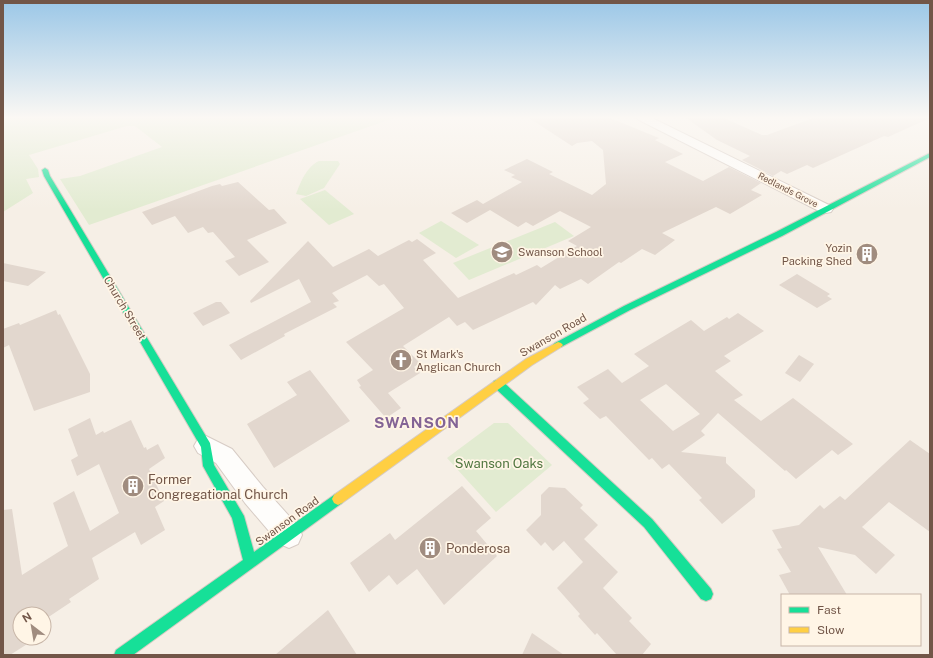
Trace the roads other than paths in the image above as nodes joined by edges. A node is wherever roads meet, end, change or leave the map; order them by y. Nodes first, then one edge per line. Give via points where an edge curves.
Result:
1 (705, 149) edge
2 (930, 155) edge
3 (45, 170) dead end
4 (826, 209) junction
5 (498, 384) junction
6 (206, 446) junction
7 (289, 535) junction
8 (250, 562) junction
9 (706, 594) dead end
10 (121, 655) edge

1 - 4 street, Redlands Grove
2 - 4 main road, Swanson Road
3 - 6 main road, Church Street
4 - 5 main road, Swanson Road via 584,330 529,362
5 - 7 main road, Swanson Road
5 - 9 main road via 648,523
6 - 7 street via 224,456
6 - 8 main road, Church Street via 209,466 238,516
7 - 8 main road, Swanson Road
8 - 10 main road, Swanson Road

